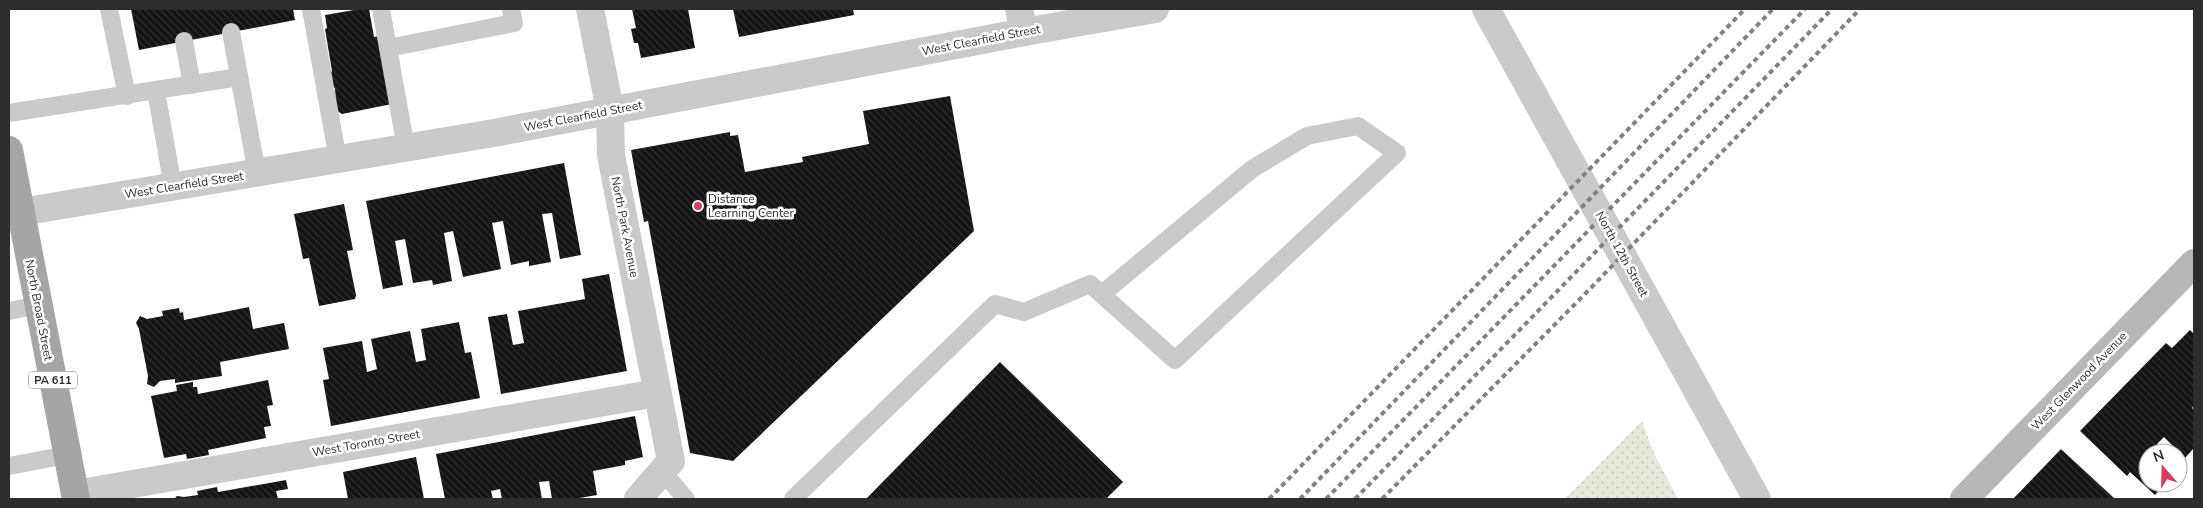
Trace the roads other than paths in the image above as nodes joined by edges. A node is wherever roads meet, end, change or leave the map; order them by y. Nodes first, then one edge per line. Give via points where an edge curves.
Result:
1 (109, 9) edge
2 (310, 9) edge
3 (381, 9) edge
4 (511, 9) edge
5 (590, 9) edge
6 (1151, 9) edge
7 (1486, 9) edge
8 (1021, 20) edge
9 (231, 32) dead end
10 (184, 42) dead end
11 (388, 48) junction
12 (239, 77) junction
13 (192, 85) junction
14 (156, 91) junction
15 (127, 96) junction
16 (610, 110) junction
17 (9, 114) edge
18 (406, 148) junction
19 (9, 150) edge
20 (338, 160) junction
21 (257, 173) junction
22 (173, 187) junction
23 (14, 213) edge
24 (2194, 263) edge
25 (1102, 294) junction
26 (38, 305) junction
27 (9, 311) edge
28 (656, 393) junction
29 (67, 455) junction
30 (9, 466) edge
31 (662, 471) junction
32 (76, 497) edge
33 (638, 499) edge
34 (686, 499) edge
35 (793, 499) edge
36 (1757, 499) edge
37 (1964, 499) edge

1 - 15 lane
2 - 20 lane
3 - 11 lane
4 - 11 lane via 514,22
5 - 16 street, North Park Avenue
6 - 8 street, West Clearfield Street
7 - 36 street, North 12th Street
8 - 16 street, West Clearfield Street
9 - 12 lane
10 - 13 lane
11 - 18 lane
12 - 13 lane
12 - 21 lane
13 - 14 lane
14 - 15 lane
14 - 22 lane
15 - 17 lane
16 - 18 street, West Clearfield Street
16 - 28 street, North Park Avenue via 611,155
18 - 20 street, West Clearfield Street
19 - 23 main road, North Broad Street / PA 611
20 - 21 street, West Clearfield Street
21 - 22 street, West Clearfield Street
22 - 23 street, West Clearfield Street
23 - 26 main road, North Broad Street / PA 611
24 - 37 main road, West Glenwood Avenue
25 - 25 lane via 1252,169 1307,136 1358,126 1397,153 1175,360
25 - 35 lane via 1090,284 1024,312 995,304
26 - 27 lane
26 - 29 main road, North Broad Street / PA 611
28 - 31 street, North Park Avenue via 671,461
28 - 32 street, West Toronto Street
29 - 30 lane
29 - 32 main road, North Broad Street / PA 611
31 - 33 street
31 - 34 lane

